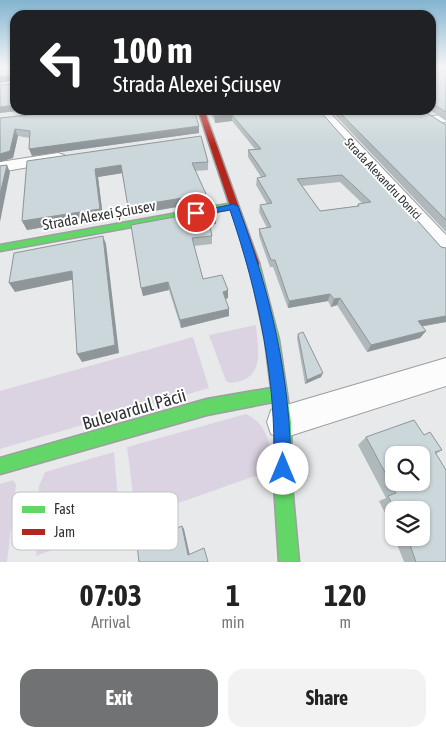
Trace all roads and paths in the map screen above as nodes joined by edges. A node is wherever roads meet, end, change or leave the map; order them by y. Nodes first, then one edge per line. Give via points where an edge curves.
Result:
1 (203, 115) edge
2 (325, 115) edge
3 (439, 119) edge
4 (446, 129) edge
5 (211, 137) junction
6 (192, 140) edge
7 (74, 156) edge
8 (0, 167) edge
9 (233, 206) junction
10 (0, 248) edge
11 (446, 248) edge
12 (446, 372) edge
13 (281, 408) junction
14 (0, 466) edge
15 (289, 562) edge

1 - 5 street
2 - 11 street, Strada Alexandru Donici
3 - 4 street
5 - 6 street
5 - 9 street
7 - 8 street
9 - 10 street, Strada Alexei Șciusev
9 - 13 street via 254,266 272,340
12 - 13 street
13 - 14 street, Bulevardul Păcii via 207,407
13 - 15 street

